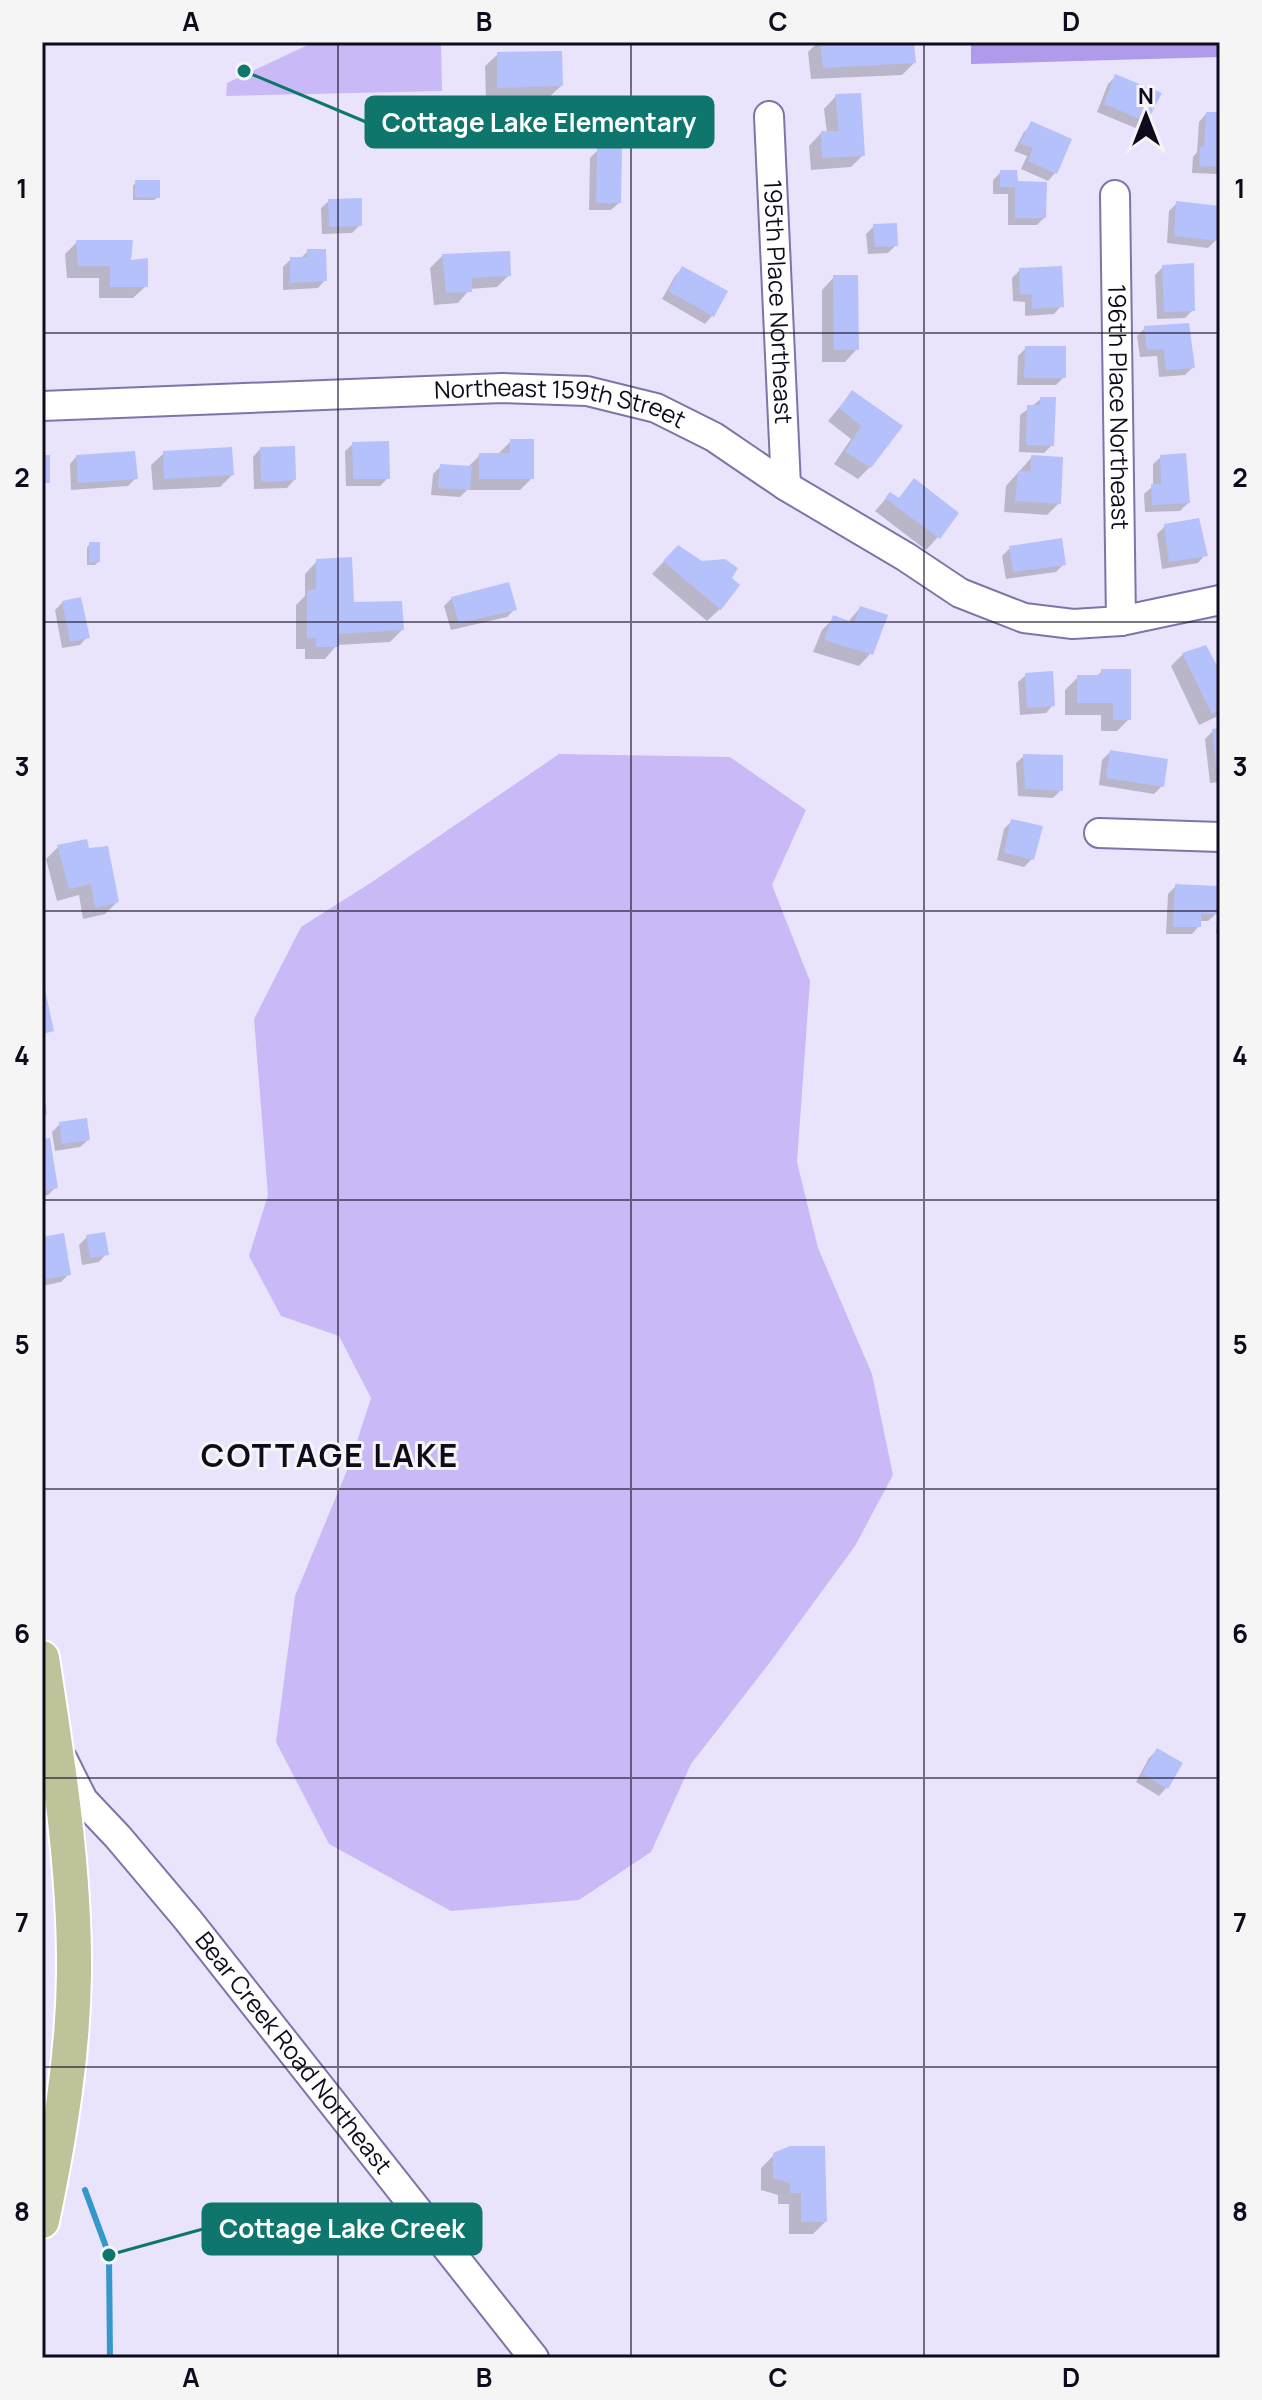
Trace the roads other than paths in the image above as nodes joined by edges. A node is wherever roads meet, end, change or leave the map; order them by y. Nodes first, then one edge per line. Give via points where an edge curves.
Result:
1 (769, 116) dead end
2 (1115, 195) dead end
3 (42, 406) edge
4 (786, 486) junction
5 (1220, 600) edge
6 (1121, 621) junction
7 (1099, 833) dead end
8 (1220, 837) edge
9 (42, 1658) edge
10 (56, 1745) junction
11 (42, 2221) edge
12 (534, 2358) edge

1 - 4 street, 195th Place Northeast
2 - 6 street, 196th Place Northeast
3 - 4 street, Northeast 159th Street via 502,388 587,391 656,408 714,437
4 - 6 street, Northeast 159th Street via 960,593 1024,618 1073,624
5 - 6 street, Northeast 159th Street
7 - 8 street
9 - 10 main road
10 - 11 main road via 71,1879 74,1975 62,2119
10 - 12 street, Bear Creek Road Northeast via 83,1800 188,1920

